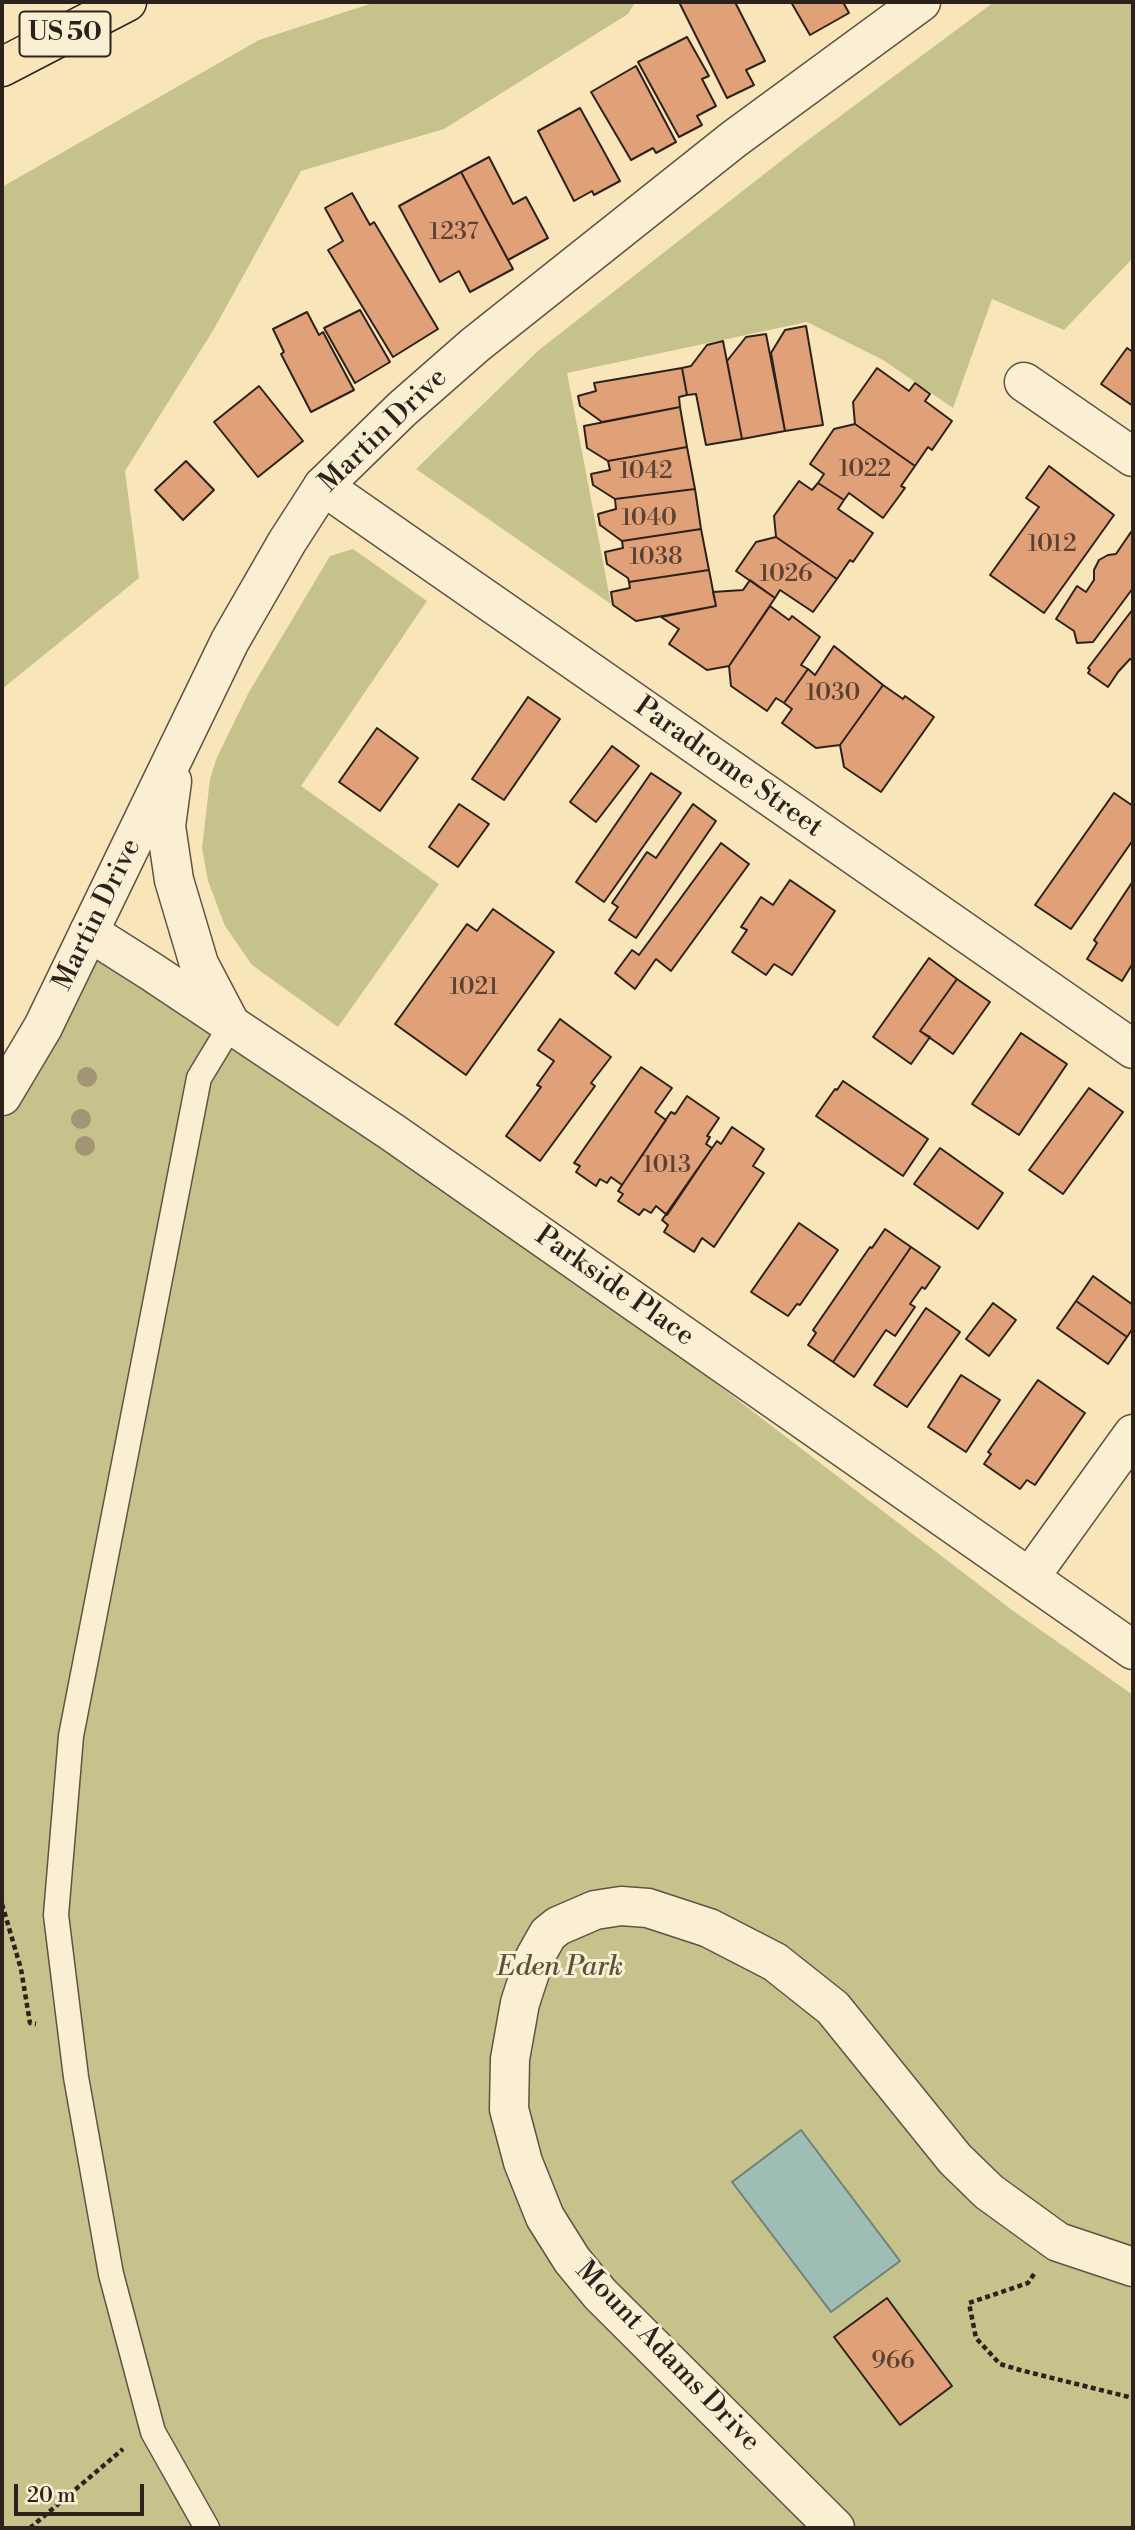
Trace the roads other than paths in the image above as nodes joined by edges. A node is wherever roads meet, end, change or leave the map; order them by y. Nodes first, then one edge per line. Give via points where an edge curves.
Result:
1 (127, 2) edge
2 (921, 2) edge
3 (2, 67) edge
4 (1024, 382) dead end
5 (1133, 457) edge
6 (323, 486) junction
7 (174, 759) junction
8 (89, 932) junction
9 (231, 1026) junction
10 (1133, 1049) edge
11 (2, 1096) edge
12 (1133, 1434) edge
13 (1030, 1577) junction
14 (1133, 1650) edge
15 (1133, 2267) edge
16 (207, 2528) edge
17 (835, 2528) edge

1 - 3 highway, US 50
2 - 6 street, Martin Drive via 734,139 474,345
4 - 5 street
6 - 7 street, Martin Drive via 242,621
6 - 10 street, Paradrome Street
7 - 8 street, Martin Drive
7 - 9 street via 166,826 174,880 199,964
8 - 9 street, Parkside Place
8 - 11 street, Martin Drive via 43,1027
9 - 13 street, Parkside Place via 392,1132
9 - 16 lane via 199,1078 71,1736 56,1915 76,2077 111,2273 153,2432
12 - 13 street
13 - 14 street, Parkside Place
15 - 17 street, Mount Adams Drive via 1058,2242 989,2192 956,2159 833,2008 775,1962 709,1928 648,1908 595,1910 548,1934 520,2003 510,2059 509,2109 545,2217 600,2294

